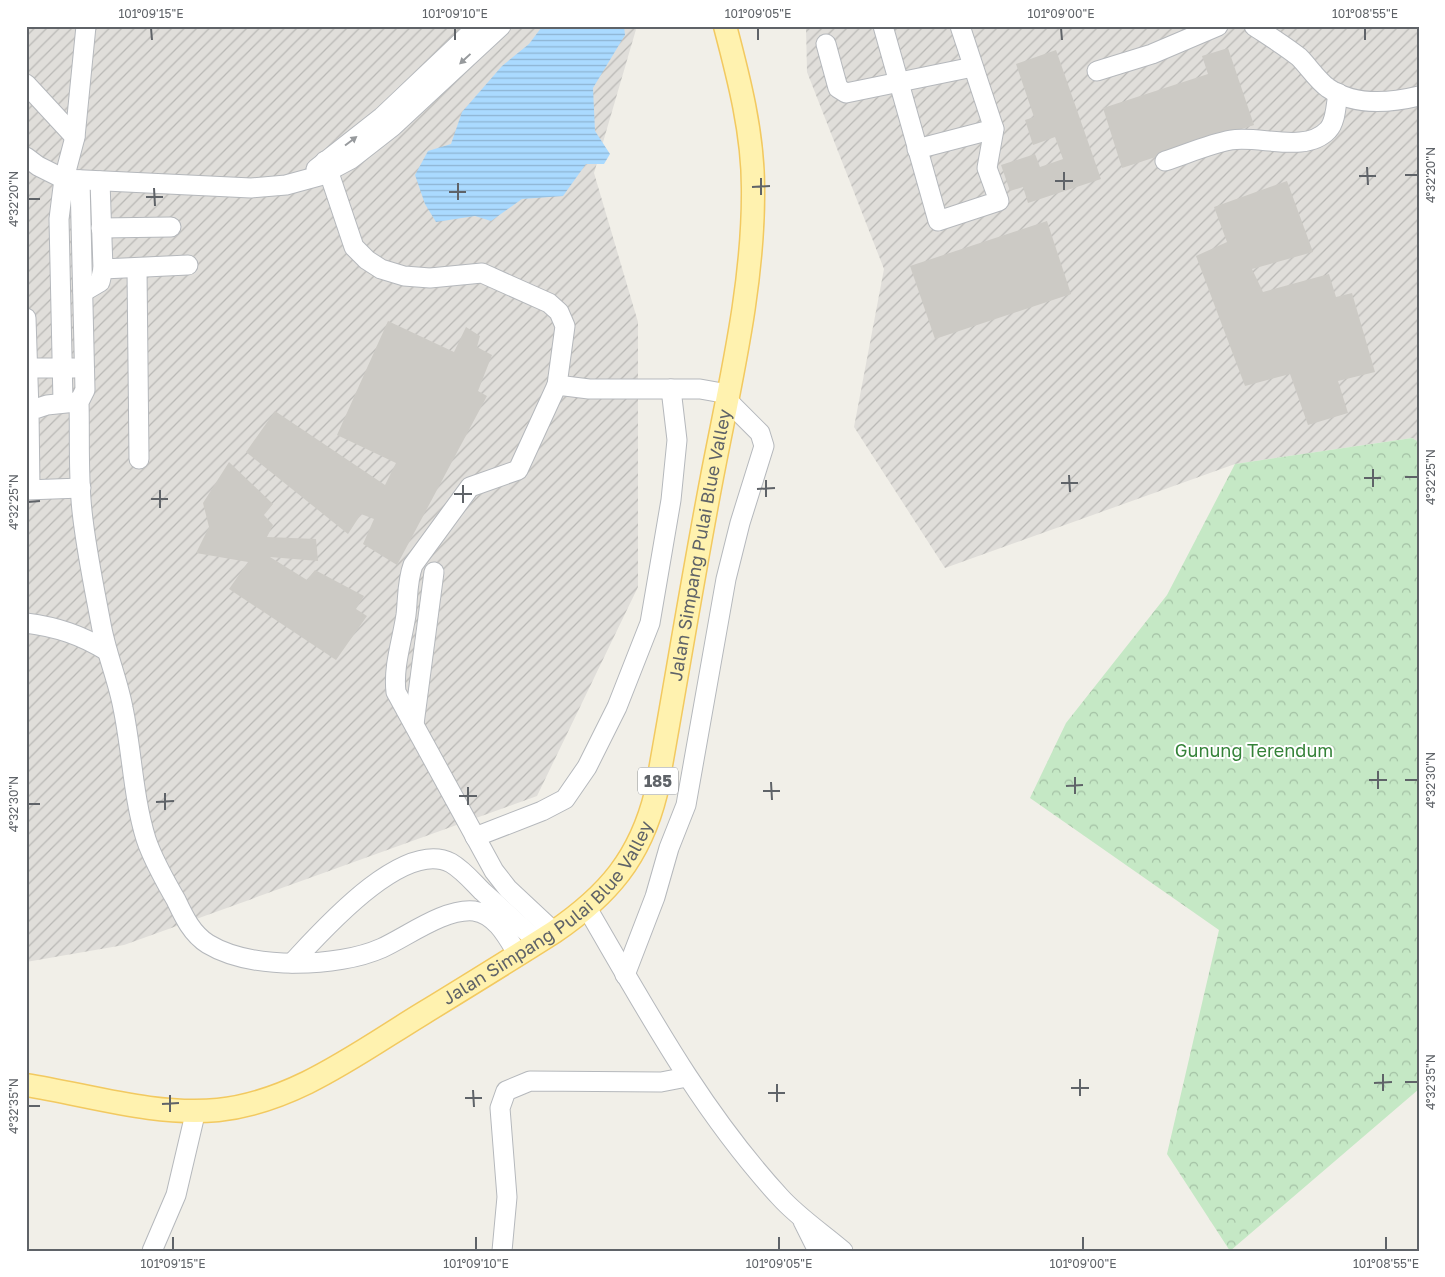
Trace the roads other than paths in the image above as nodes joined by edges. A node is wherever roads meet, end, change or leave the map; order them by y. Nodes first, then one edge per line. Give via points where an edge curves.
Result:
1 (86, 26) edge
2 (478, 26) edge
3 (501, 26) edge
4 (725, 26) edge
5 (883, 26) edge
6 (960, 26) edge
7 (1218, 26) edge
8 (1254, 26) edge
9 (826, 44) dead end
10 (973, 67) junction
11 (1097, 71) dead end
12 (899, 83) junction
13 (26, 84) edge
14 (1338, 94) junction
15 (1419, 96) edge
16 (994, 129) junction
17 (75, 137) junction
18 (917, 149) junction
19 (26, 157) edge
20 (1165, 161) dead end
21 (327, 167) junction
22 (72, 179) junction
23 (100, 181) junction
24 (101, 228) junction
25 (171, 228) dead end
26 (188, 265) dead end
27 (138, 268) junction
28 (103, 269) junction
29 (83, 292) junction
30 (26, 318) edge
31 (85, 367) junction
32 (28, 368) junction
33 (62, 368) junction
34 (557, 385) junction
35 (671, 389) junction
36 (727, 397) junction
37 (71, 402) junction
38 (28, 411) edge
39 (140, 459) dead end
40 (81, 488) junction
41 (28, 490) edge
42 (434, 572) dead end
43 (26, 623) edge
44 (108, 651) junction
45 (414, 724) junction
46 (646, 826) junction
47 (475, 837) junction
48 (673, 837) junction
49 (586, 908) junction
50 (507, 912) junction
51 (546, 937) junction
52 (518, 955) junction
53 (292, 963) junction
54 (625, 975) junction
55 (687, 1077) junction
56 (26, 1085) edge
57 (196, 1110) junction
58 (800, 1216) junction
59 (152, 1251) edge
60 (502, 1251) edge
61 (818, 1251) edge
62 (843, 1251) edge

1 - 17 street
21 -> 2 street
3 -> 21 street via 351,160
4 - 36 main road, Jalan Simpang Pulai Blue Valley / 185 via 747,121 753,186 750,251
5 - 12 street
6 - 10 street
7 - 11 street via 1152,54
8 - 14 street via 1299,57
9 - 12 street via 838,88 846,93
10 - 12 street
10 - 16 street
12 - 18 street
13 - 17 street
14 - 15 street via 1386,101
14 - 20 street via 1331,125 1318,137 1304,142 1232,140
16 - 18 street
16 - 18 street via 987,168 999,201 938,221
17 - 22 street
19 - 22 street via 38,166
21 - 23 street via 299,182 251,188
21 - 34 street via 354,247 381,269 404,276 430,278 482,273 549,303 559,312 565,326
22 - 23 street
22 - 29 street
22 - 33 street via 59,219
23 - 24 street
24 - 25 street
24 - 28 street
26 - 27 street
27 - 28 street
27 - 39 street
28 - 29 street via 100,282
29 - 31 street
30 - 32 street
31 - 33 street
31 - 37 street via 85,390
32 - 33 street
32 - 38 street
33 - 37 street
34 - 35 street via 618,391
34 - 45 street via 518,470 470,487 413,565 394,681 396,692
35 - 36 street via 700,390
35 - 47 street via 677,440 650,623 617,706 587,767 565,799
36 - 46 main road, Jalan Simpang Pulai Blue Valley / 185 via 656,793
36 - 48 street via 755,427 764,446 726,579 686,804
37 - 38 street
37 - 40 street
38 - 41 street
40 - 41 street
40 - 44 street via 82,512
42 - 45 street
43 - 44 street via 57,628 86,638
44 - 53 street via 123,706 147,840 157,866 192,930 207,943 227,952 261,961
45 - 47 street
46 - 48 street
46 - 49 main road, Jalan Simpang Pulai Blue Valley / 185 via 632,858
47 - 50 street via 494,872
48 - 54 street via 655,897
49 - 51 main road, Jalan Simpang Pulai Blue Valley / 185
49 - 54 street
50 - 51 street
50 - 52 street
50 - 53 street via 487,915 462,911 380,948 334,959
50 - 53 street via 450,863 441,859 417,862 364,891
51 - 52 main road, Jalan Simpang Pulai Blue Valley / 185
52 - 57 main road, Jalan Simpang Pulai Blue Valley / 185 via 306,1083 259,1102
54 - 55 street
55 - 58 street via 736,1146
55 - 60 street via 661,1082 530,1082 506,1091 500,1108 508,1197
56 - 57 main road, Jalan Simpang Pulai Blue Valley / 185 via 146,1107
57 - 59 street via 176,1195
58 - 61 street
58 - 62 street

